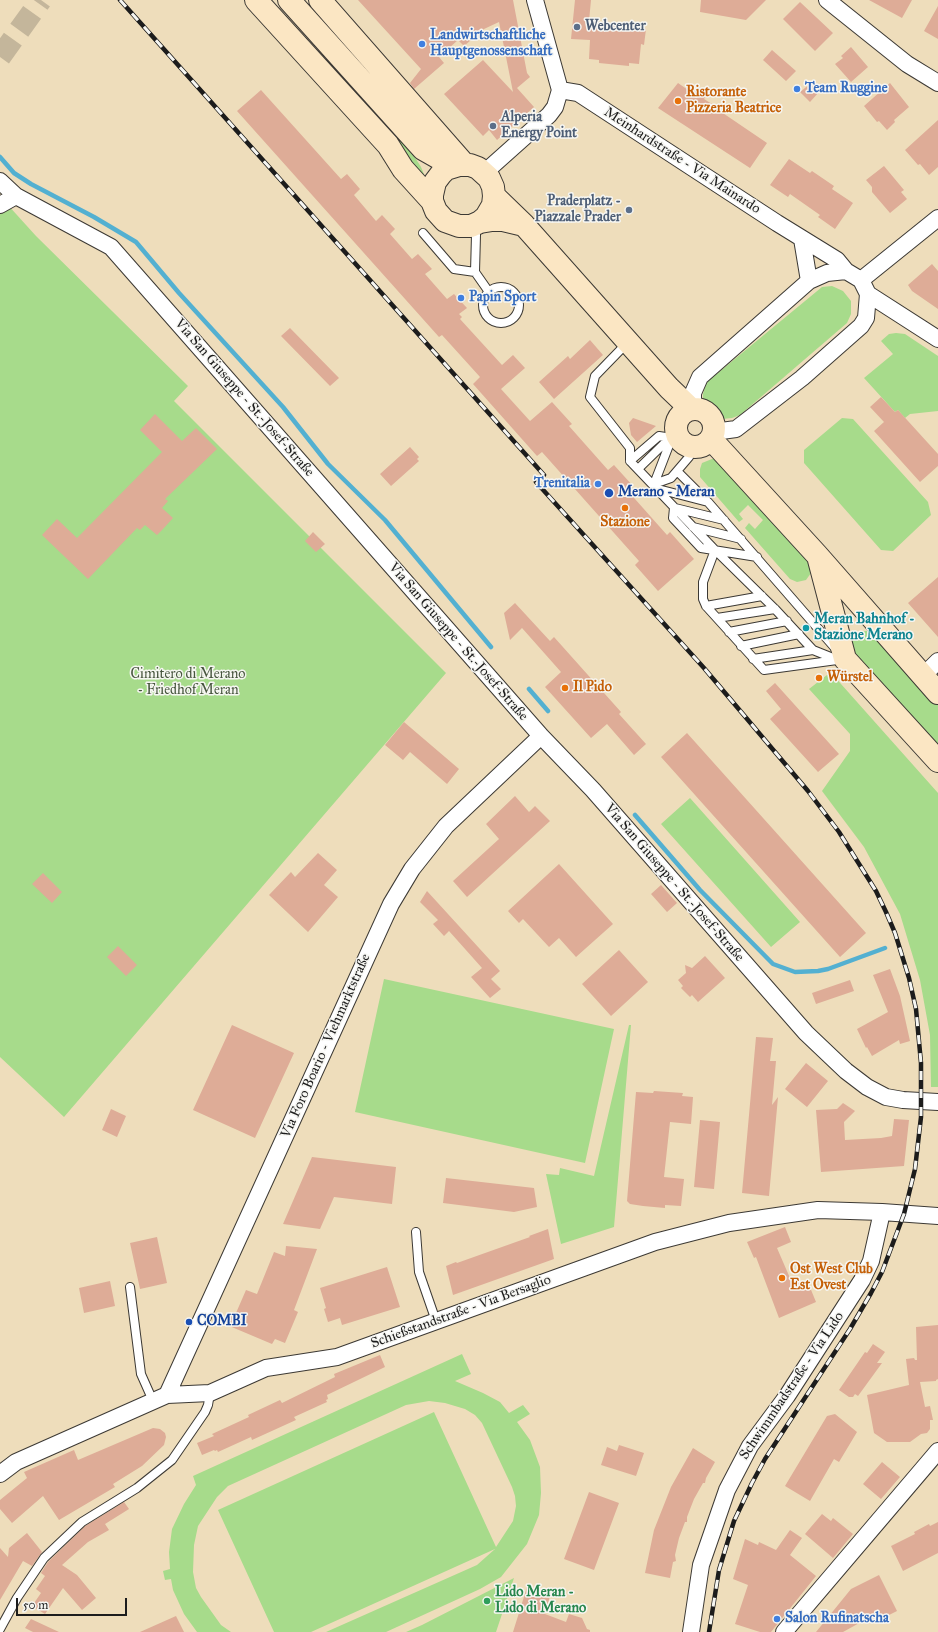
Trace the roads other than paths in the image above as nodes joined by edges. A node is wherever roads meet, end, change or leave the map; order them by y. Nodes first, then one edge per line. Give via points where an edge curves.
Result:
1 (256, 0) edge
2 (289, 0) edge
3 (320, 0) edge
4 (536, 0) edge
5 (827, 0) edge
6 (938, 83) edge
7 (560, 90) junction
8 (423, 149) junction
9 (459, 165) junction
10 (484, 173) junction
11 (0, 181) edge
12 (434, 191) junction
13 (16, 196) junction
14 (494, 196) junction
15 (0, 205) edge
16 (938, 218) edge
17 (476, 224) junction
18 (524, 224) junction
19 (423, 233) dead end
20 (802, 239) junction
21 (846, 271) junction
22 (475, 272) junction
23 (809, 281) junction
24 (865, 287) junction
25 (489, 292) junction
26 (938, 339) edge
27 (628, 341) junction
28 (700, 377) junction
29 (668, 386) junction
30 (683, 425) junction
31 (736, 429) junction
32 (712, 436) junction
33 (727, 455) junction
34 (630, 461) junction
35 (638, 469) junction
36 (677, 471) junction
37 (656, 487) junction
38 (708, 502) junction
39 (674, 508) junction
40 (724, 520) junction
41 (692, 526) junction
42 (741, 539) junction
43 (715, 550) junction
44 (817, 555) junction
45 (757, 557) junction
46 (762, 596) junction
47 (706, 606) junction
48 (775, 609) junction
49 (717, 618) junction
50 (786, 621) junction
51 (882, 630) junction
52 (729, 632) junction
53 (799, 634) junction
54 (742, 646) junction
55 (813, 650) junction
56 (842, 654) junction
57 (753, 659) junction
58 (930, 668) edge
59 (938, 693) edge
60 (541, 736) junction
61 (938, 761) edge
62 (938, 1102) edge
63 (882, 1212) junction
64 (938, 1216) edge
65 (416, 1232) dead end
66 (130, 1286) dead end
67 (436, 1321) junction
68 (210, 1392) junction
69 (167, 1395) junction
70 (153, 1401) junction
71 (937, 1454) edge
72 (0, 1474) edge
73 (0, 1629) edge
74 (691, 1632) edge
75 (784, 1632) edge

1 - 12 street via 388,145 403,169
2 - 8 street
3 - 9 street
4 - 7 street
5 - 6 street via 907,64
7 - 10 street via 555,107 549,115
7 - 20 street, Meinhardstraße - Via Mainardo via 578,92
8 - 9 street
8 - 12 street
9 - 10 street via 478,168
9 - 12 street via 441,174
10 - 14 street via 491,182
11 - 13 street, Via San Giuseppe - St.-Josef-Straße
12 - 17 street via 436,211 445,221 459,226
13 - 15 street
13 - 60 street, Via San Giuseppe - St.-Josef-Straße via 111,247
14 - 17 street via 490,211
14 - 18 street
16 - 24 street
17 - 18 street via 503,220
17 - 22 lane
18 - 27 street
19 - 22 lane via 454,269
20 - 21 street, Meinhardstraße - Via Mainardo via 838,260
20 - 23 street
21 - 23 street via 827,273
21 - 24 street
22 - 25 lane
23 - 28 street
24 - 26 street
24 - 31 street via 866,318 861,326 802,378
25 - 25 lane via 485,296 483,308 488,318 505,323 515,317 519,306 511,290 500,287
27 - 29 street
27 - 34 lane via 595,376 590,397 630,448
28 - 29 street
28 - 30 street
29 - 30 street
30 - 32 street via 697,448 703,446
30 - 32 street via 699,410 708,414 713,423
30 - 34 lane via 659,436
30 - 35 lane
30 - 36 lane via 689,457
30 - 37 lane
31 - 32 street
31 - 33 street
32 - 33 street
33 - 44 street
34 - 35 lane
35 - 37 lane
36 - 37 lane
36 - 38 lane
37 - 38 lane
37 - 39 lane
38 - 40 lane
39 - 40 lane
39 - 41 lane
39 - 43 lane via 673,518 701,548
40 - 42 lane
41 - 42 lane
41 - 43 lane
42 - 45 lane
43 - 45 lane
43 - 46 lane
43 - 47 lane via 703,582 702,592
44 - 51 street
44 - 56 street
45 - 56 lane
46 - 47 lane
46 - 48 lane
47 - 49 lane
48 - 49 lane
48 - 50 lane
49 - 52 lane
50 - 52 lane
50 - 53 lane
51 - 56 street via 867,625 858,627 847,636
51 - 58 street
52 - 54 lane
53 - 54 lane
53 - 55 lane
54 - 57 lane
55 - 56 lane
55 - 57 lane
56 - 57 lane via 764,670
56 - 61 street
58 - 59 street
60 - 62 street, Via San Giuseppe - St.-Josef-Straße via 593,790 806,1033 846,1071 886,1097
60 - 69 street, Via Foro Boario - Viehmarktstraße via 446,826 412,869 391,904
63 - 64 street, Schießstandstraße - Via Bersaglio
63 - 67 street, Schießstandstraße - Via Bersaglio via 818,1210 729,1223 655,1242
63 - 74 street, Schwimmbadstraße - Via Lido via 871,1260 862,1280 787,1396 750,1446 727,1490 701,1565
65 - 67 lane via 419,1272
66 - 70 lane via 141,1374
67 - 68 street, Schießstandstraße - Via Bersaglio via 337,1357 266,1368
68 - 69 street, Schießstandstraße - Via Bersaglio
68 - 73 lane via 205,1412 172,1460 138,1488 82,1522 44,1558
69 - 70 street, Schießstandstraße - Via Bersaglio
70 - 72 street, Schießstandstraße - Via Bersaglio via 16,1462
71 - 75 street

